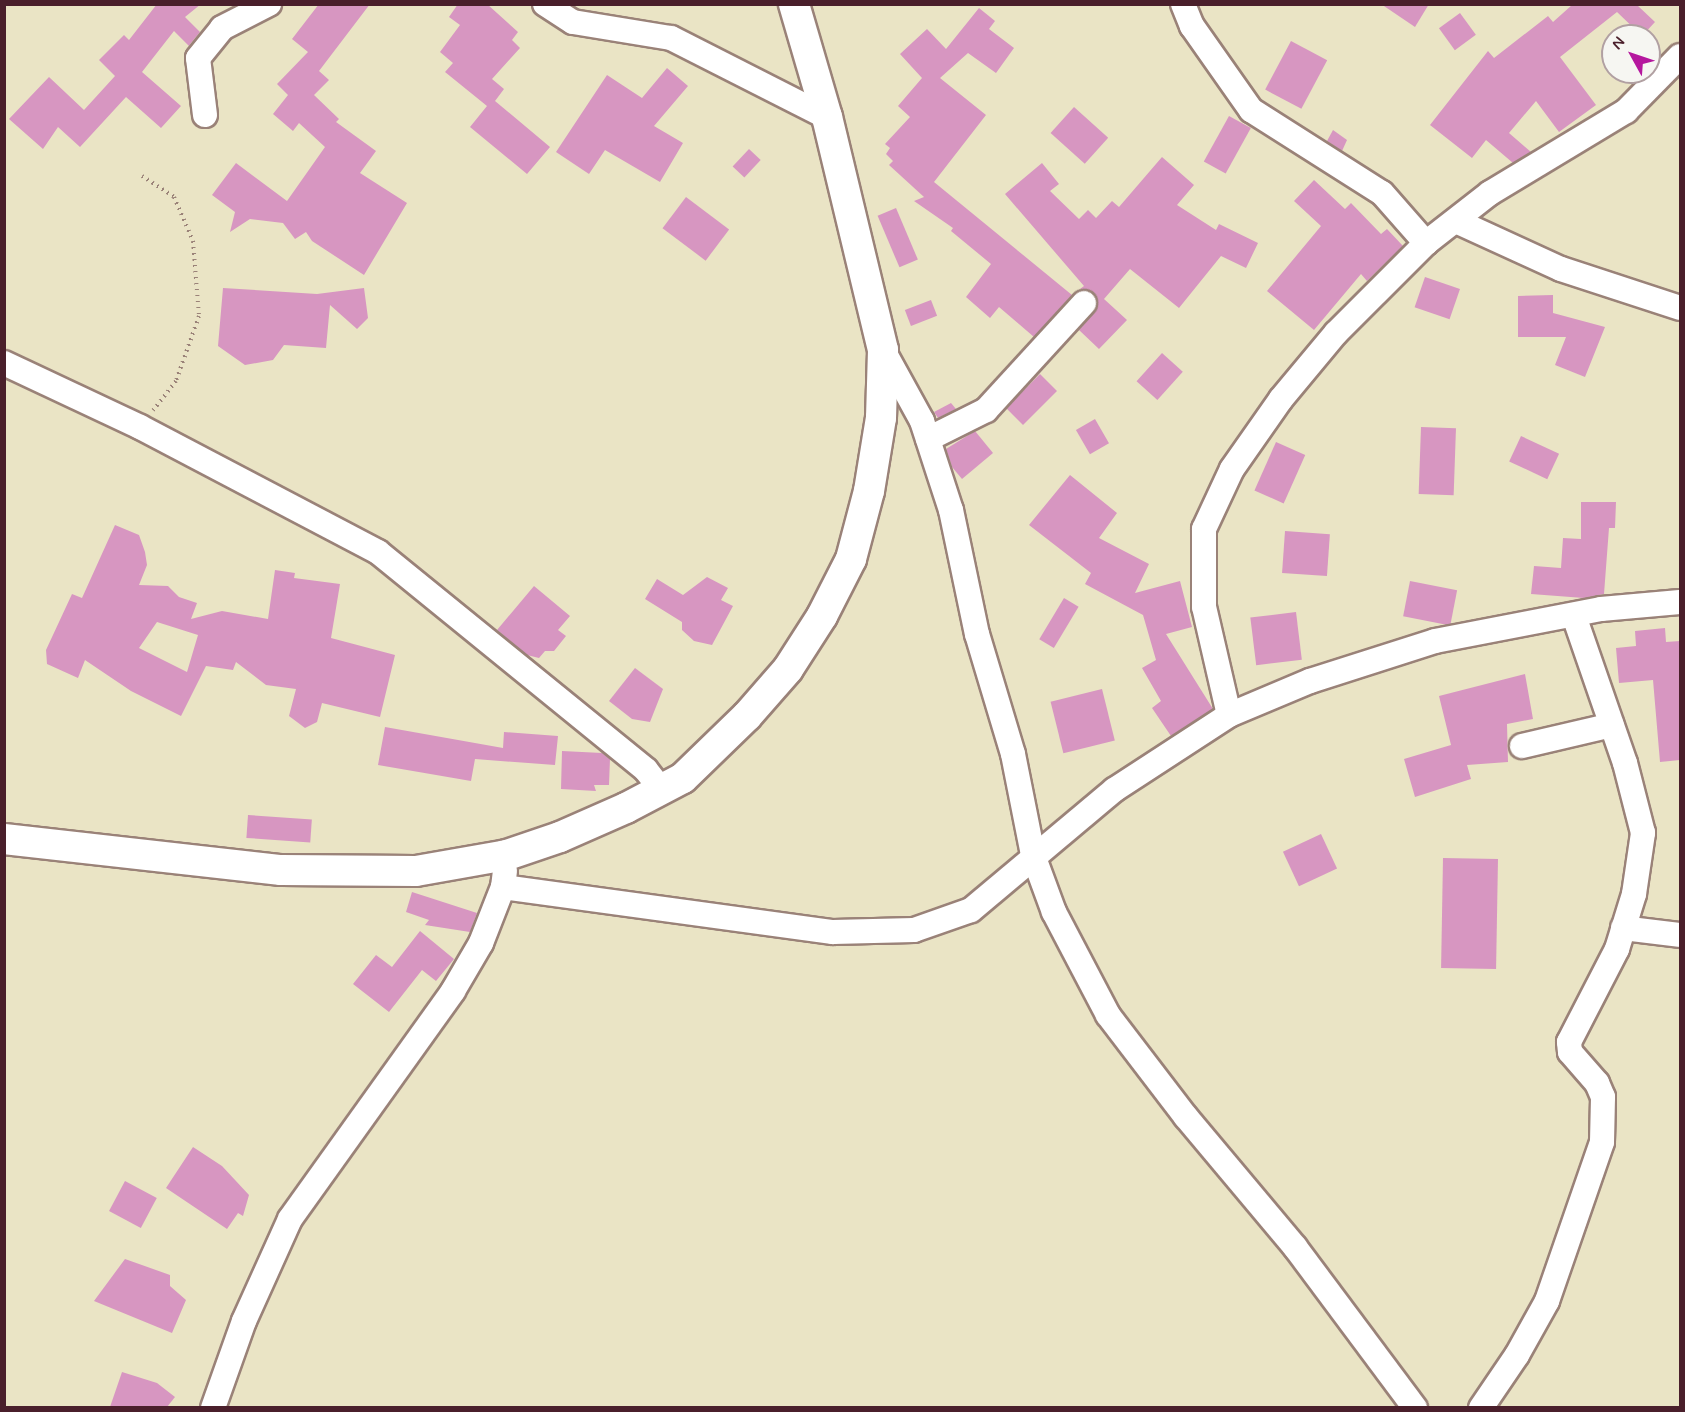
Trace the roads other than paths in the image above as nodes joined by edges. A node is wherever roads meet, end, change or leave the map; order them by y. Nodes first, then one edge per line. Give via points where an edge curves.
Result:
1 (269, 4) edge
2 (545, 4) edge
3 (794, 4) edge
4 (1183, 4) edge
5 (1680, 56) edge
6 (205, 115) dead end
7 (827, 117) junction
8 (1456, 221) junction
9 (1425, 243) junction
10 (1083, 303) dead end
11 (1680, 308) edge
12 (883, 350) junction
13 (4, 363) edge
14 (928, 439) junction
15 (1680, 602) edge
16 (1574, 616) junction
17 (1229, 715) junction
18 (1612, 725) junction
19 (1522, 746) dead end
20 (661, 789) junction
21 (4, 839) edge
22 (507, 855) junction
23 (1033, 855) junction
24 (503, 887) junction
25 (1623, 928) junction
26 (1680, 935) edge
27 (213, 1407) edge
28 (1415, 1407) edge
29 (1482, 1407) edge

1 - 6 street via 222,28 198,58
2 - 7 street via 573,22 671,38
3 - 7 main road
4 - 9 street via 1192,26 1251,110 1382,193
5 - 8 street via 1626,111 1490,193
7 - 12 main road
8 - 9 street
8 - 11 street via 1561,269
9 - 17 street via 1336,333 1281,399 1232,469 1203,529 1204,607
10 - 14 street via 986,410
12 - 14 street
12 - 20 main road via 881,418 869,491 851,559 822,616 788,669 747,716 683,778
13 - 20 street via 140,427 378,552 645,770
14 - 23 street via 951,510 977,634 1013,754
15 - 16 street via 1601,609
16 - 17 street via 1435,641 1310,681
16 - 18 street
17 - 23 street via 1114,790
18 - 19 street
18 - 25 street via 1643,833 1634,894
20 - 22 main road via 560,837
21 - 22 main road via 281,870 416,871
22 - 24 street
23 - 24 street via 1005,885 971,910 914,930 833,932 538,895
23 - 28 street via 1054,912 1108,1015 1186,1117 1295,1247
24 - 27 street via 481,943 453,991 290,1219 244,1321
25 - 26 street
25 - 29 street via 1617,949 1569,1042 1570,1052 1597,1083 1603,1097 1602,1142 1547,1301

